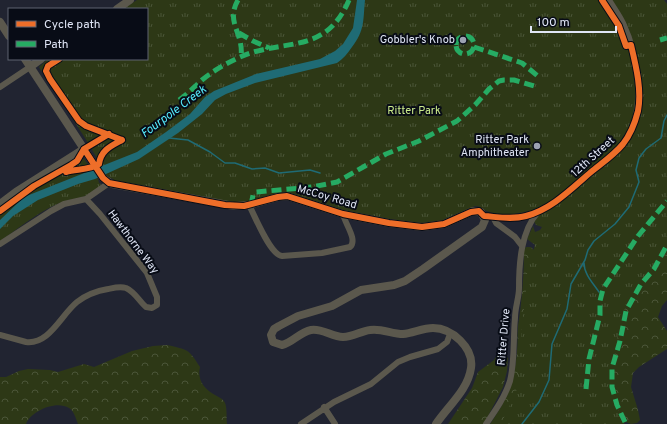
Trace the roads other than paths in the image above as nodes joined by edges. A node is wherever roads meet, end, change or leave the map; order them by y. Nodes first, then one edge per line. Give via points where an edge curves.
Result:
1 (130, 0) edge
2 (609, 0) edge
3 (118, 8) edge
4 (0, 22) edge
5 (8, 34) edge
6 (26, 60) edge
7 (40, 60) edge
8 (30, 67) junction
9 (0, 87) edge
10 (84, 149) junction
11 (107, 182) junction
12 (86, 199) junction
13 (0, 204) edge
14 (249, 205) junction
15 (540, 210) junction
16 (343, 214) junction
17 (484, 216) junction
18 (493, 217) junction
19 (0, 244) edge
20 (522, 246) junction
21 (450, 334) junction
22 (0, 335) edge
23 (324, 407) junction
24 (300, 424) edge
25 (335, 424) edge
26 (436, 424) edge
27 (486, 424) edge

1 - 3 street
2 - 15 street, 12th Street via 623,23 634,59 639,102 636,119 627,138 616,152 562,197
4 - 5 street
6 - 8 street
7 - 8 street
8 - 9 street
8 - 10 street
10 - 11 street
10 - 13 street
11 - 12 street
11 - 14 street, McCoy Road via 225,205
12 - 19 street via 51,210
12 - 22 street, Hawthorne Way via 147,273 158,297 157,305 152,308 146,307 133,292 125,288 104,290 89,294 77,302 39,341 30,343
14 - 16 street, McCoy Road via 288,196
14 - 16 street via 269,245 276,254 282,256 322,253 352,246 353,241
15 - 18 street, 12th Street via 519,218
15 - 20 street, Ritter Drive via 529,226
16 - 17 street, McCoy Road via 422,227 444,224 473,211 479,211
17 - 18 street, 12th Street
17 - 21 street via 485,222 480,229 411,277 394,285 360,290 332,306 298,316 274,329 271,337 275,344 282,345 302,333 314,330 342,337 373,329 404,334 431,328
18 - 20 street via 496,223 515,237
20 - 27 street, Ritter Drive via 510,380
21 - 23 street via 438,349 404,359 364,388
21 - 26 street via 468,351 471,367 462,389
23 - 24 street
23 - 25 street

